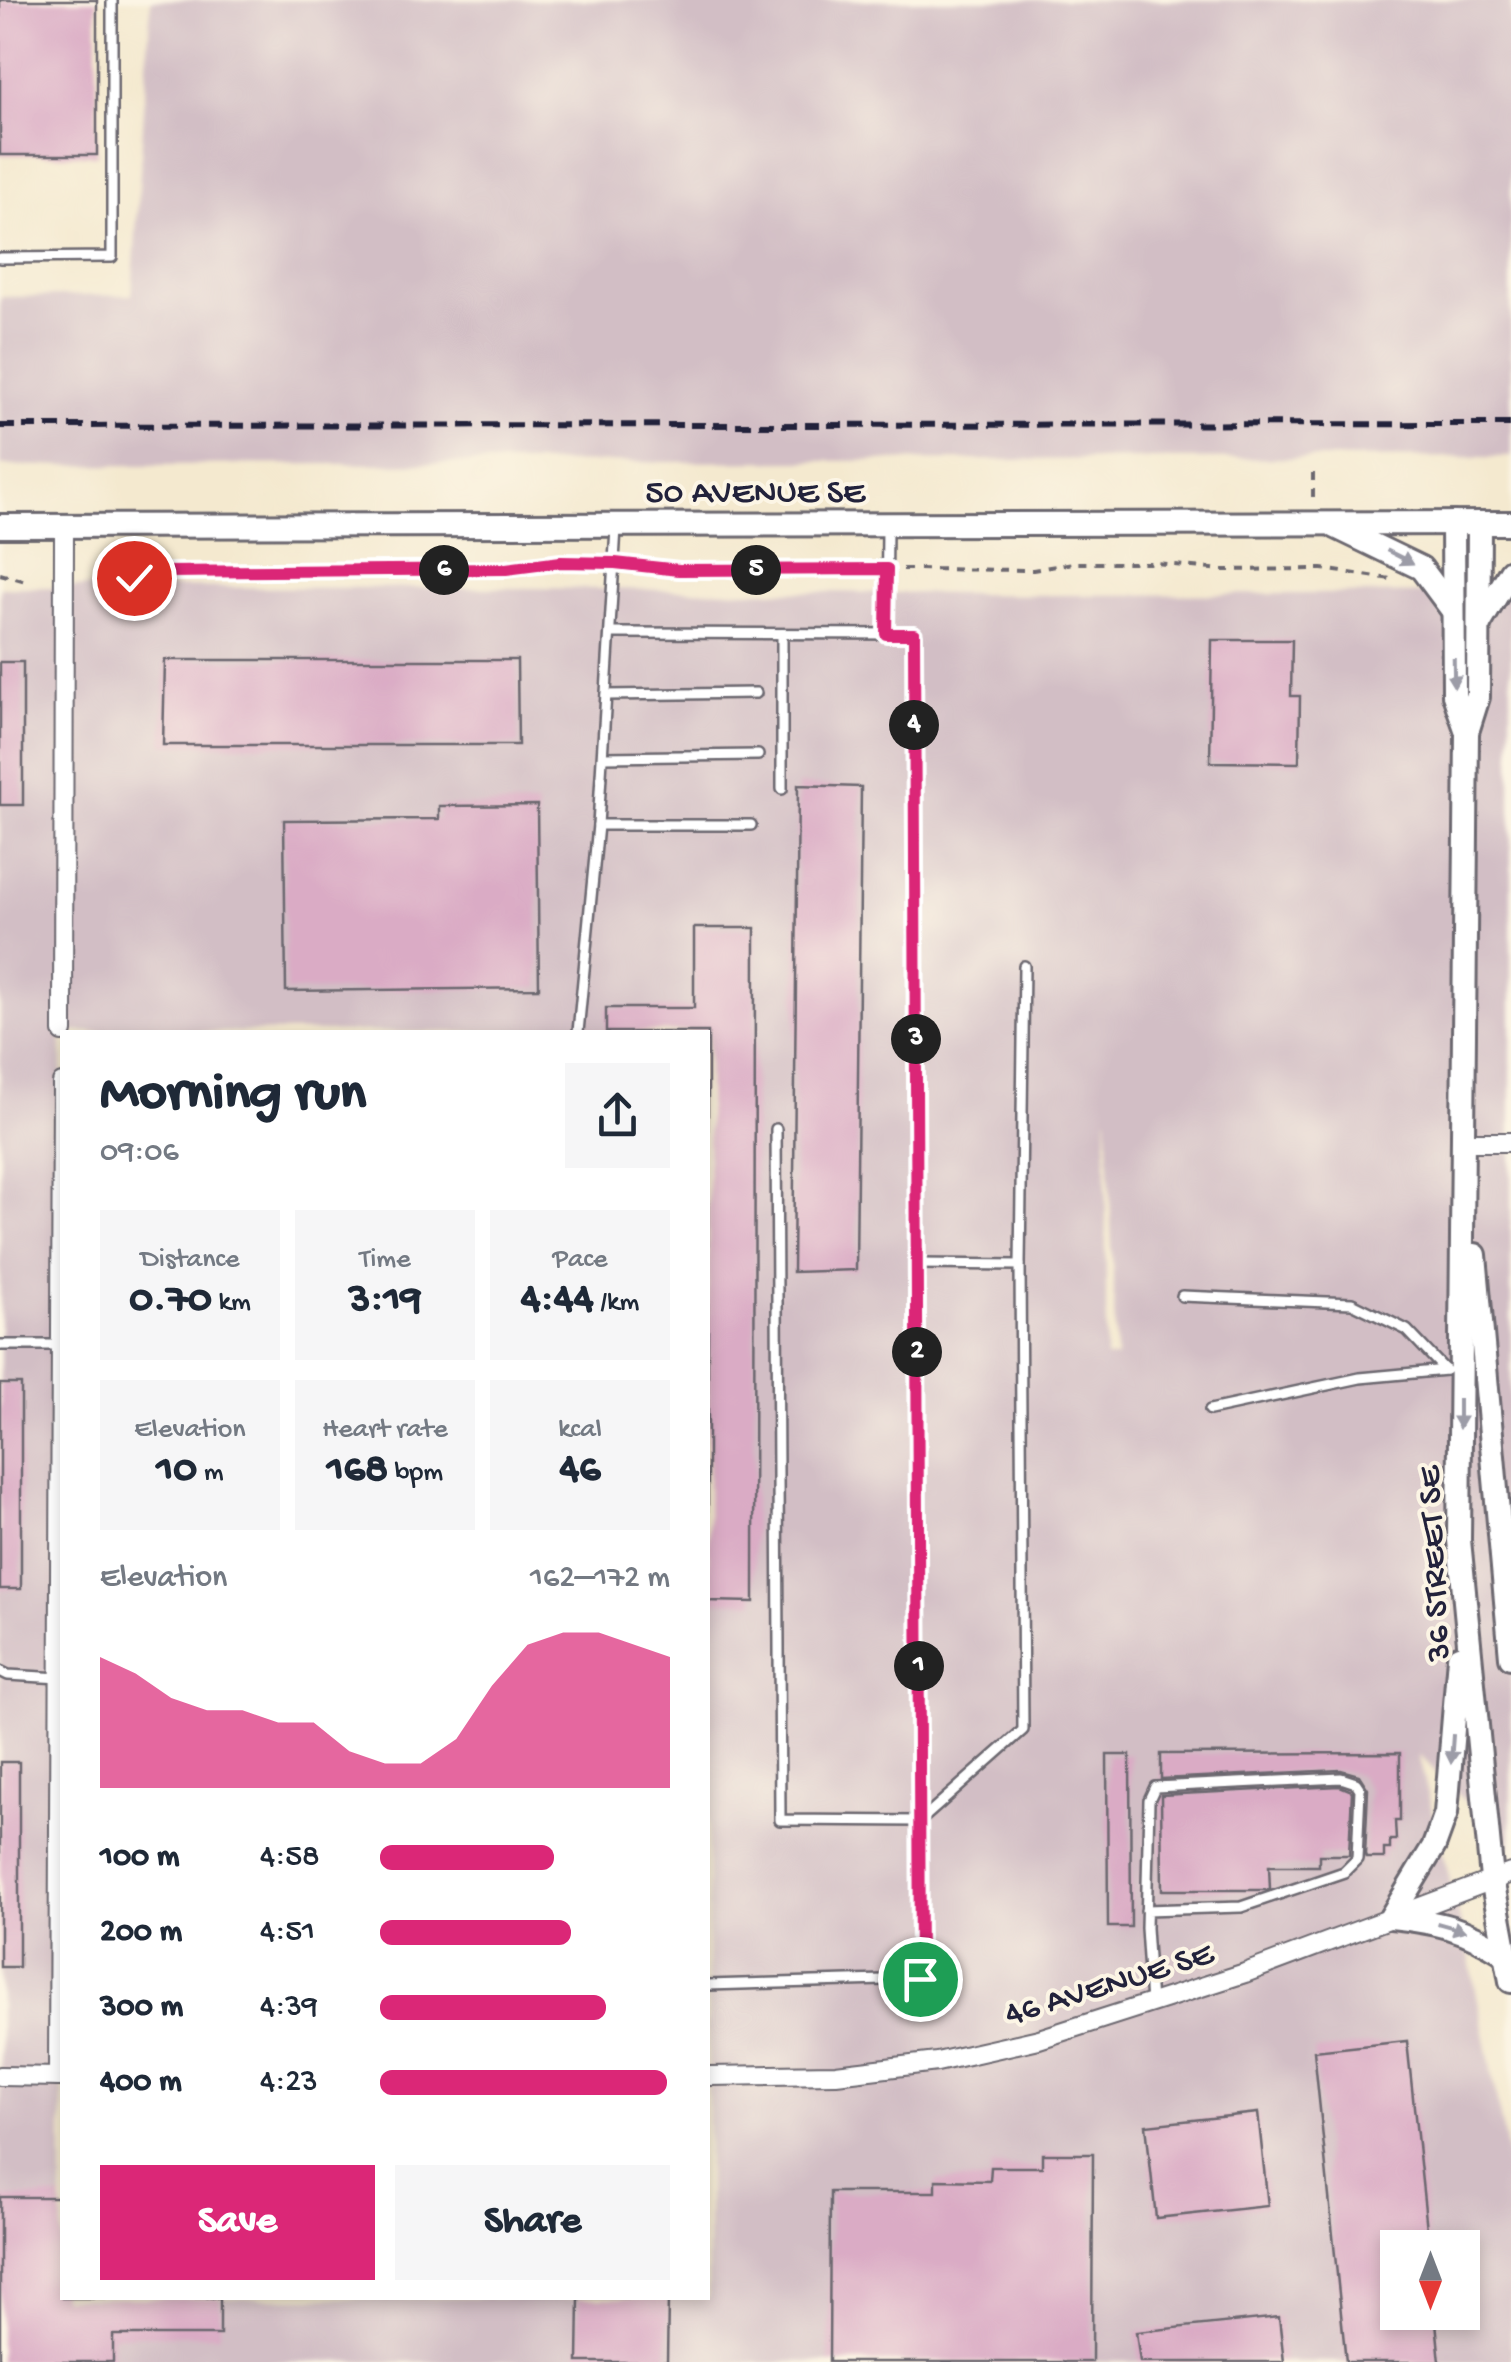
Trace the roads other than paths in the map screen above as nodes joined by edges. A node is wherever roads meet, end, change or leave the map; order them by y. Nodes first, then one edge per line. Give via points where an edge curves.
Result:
1 (112, 0) edge
2 (0, 258) edge
3 (1453, 523) junction
4 (1479, 523) junction
5 (887, 524) junction
6 (1329, 524) junction
7 (1511, 524) edge
8 (616, 525) junction
9 (0, 526) edge
10 (64, 527) junction
11 (1511, 571) edge
12 (1453, 611) junction
13 (1478, 626) junction
14 (612, 634) junction
15 (782, 634) junction
16 (886, 634) junction
17 (756, 693) dead end
18 (606, 695) junction
19 (1468, 732) junction
20 (758, 755) dead end
21 (602, 757) junction
22 (782, 789) dead end
23 (598, 825) junction
24 (751, 825) dead end
25 (1024, 966) dead end
26 (63, 1030) edge
27 (578, 1030) edge
28 (776, 1129) dead end
29 (1465, 1142) junction
30 (1511, 1142) edge
31 (917, 1264) junction
32 (1020, 1266) junction
33 (1182, 1296) dead end
34 (60, 1344) edge
35 (0, 1345) edge
36 (1452, 1369) junction
37 (1210, 1410) dead end
38 (1466, 1617) junction
39 (1511, 1657) edge
40 (0, 1671) edge
41 (60, 1678) edge
42 (920, 1820) junction
43 (1501, 1876) edge
44 (1146, 1910) junction
45 (1391, 1917) junction
46 (1505, 1954) junction
47 (1511, 1980) edge
48 (710, 1984) edge
49 (1151, 2003) junction
50 (0, 2076) edge
51 (60, 2076) edge
52 (710, 2076) edge

1 - 2 lane via 112,258
3 - 4 street, 50 AVENUE SE
3 - 6 street, 50 AVENUE SE
3 - 12 street, 36 STREET SE
4 - 7 street, 50 AVENUE SE
4 - 13 street, 36 STREET SE
5 - 6 street, 50 AVENUE SE
5 - 8 street, 50 AVENUE SE
5 - 16 lane
6 -> 12 street via 1421,568
8 - 10 street, 50 AVENUE SE
8 - 14 lane
9 - 10 street, 50 AVENUE SE
10 - 26 street
11 - 13 street
12 -> 19 street, 36 STREET SE via 1454,695
13 - 19 street, 36 STREET SE via 1478,697
14 - 15 lane
14 - 18 lane
15 - 16 lane
15 - 22 lane
16 - 31 lane via 914,634
17 - 18 lane
18 - 21 lane
19 - 29 street, 36 STREET SE
20 - 21 lane
21 - 23 lane
23 - 24 lane
23 - 27 lane
25 - 32 lane
28 - 42 lane via 780,1820
29 - 30 street
29 - 36 street, 36 STREET SE
29 - 39 street, 36 STREET SE
31 - 32 lane
31 - 42 lane
32 - 42 lane via 1023,1730
33 - 36 lane via 1352,1303 1408,1330
34 - 35 lane
36 - 37 lane via 1360,1378
36 -> 38 street, 36 STREET SE
38 - 43 street, 36 STREET SE
38 -> 45 street via 1446,1813
40 - 41 lane
41 - 51 street
42 - 48 lane via 920,1979
43 - 45 street, 46 AVENUE SE
43 - 46 street, 36 STREET SE
44 - 44 lane via 1149,1800 1155,1787 1356,1782 1357,1859 1344,1872 1241,1908
44 - 49 lane
45 -> 46 street via 1472,1933
45 - 49 street, 46 AVENUE SE
46 - 47 street, 36 STREET SE
49 - 52 street, 46 AVENUE SE via 938,2062 836,2074
50 - 51 street

